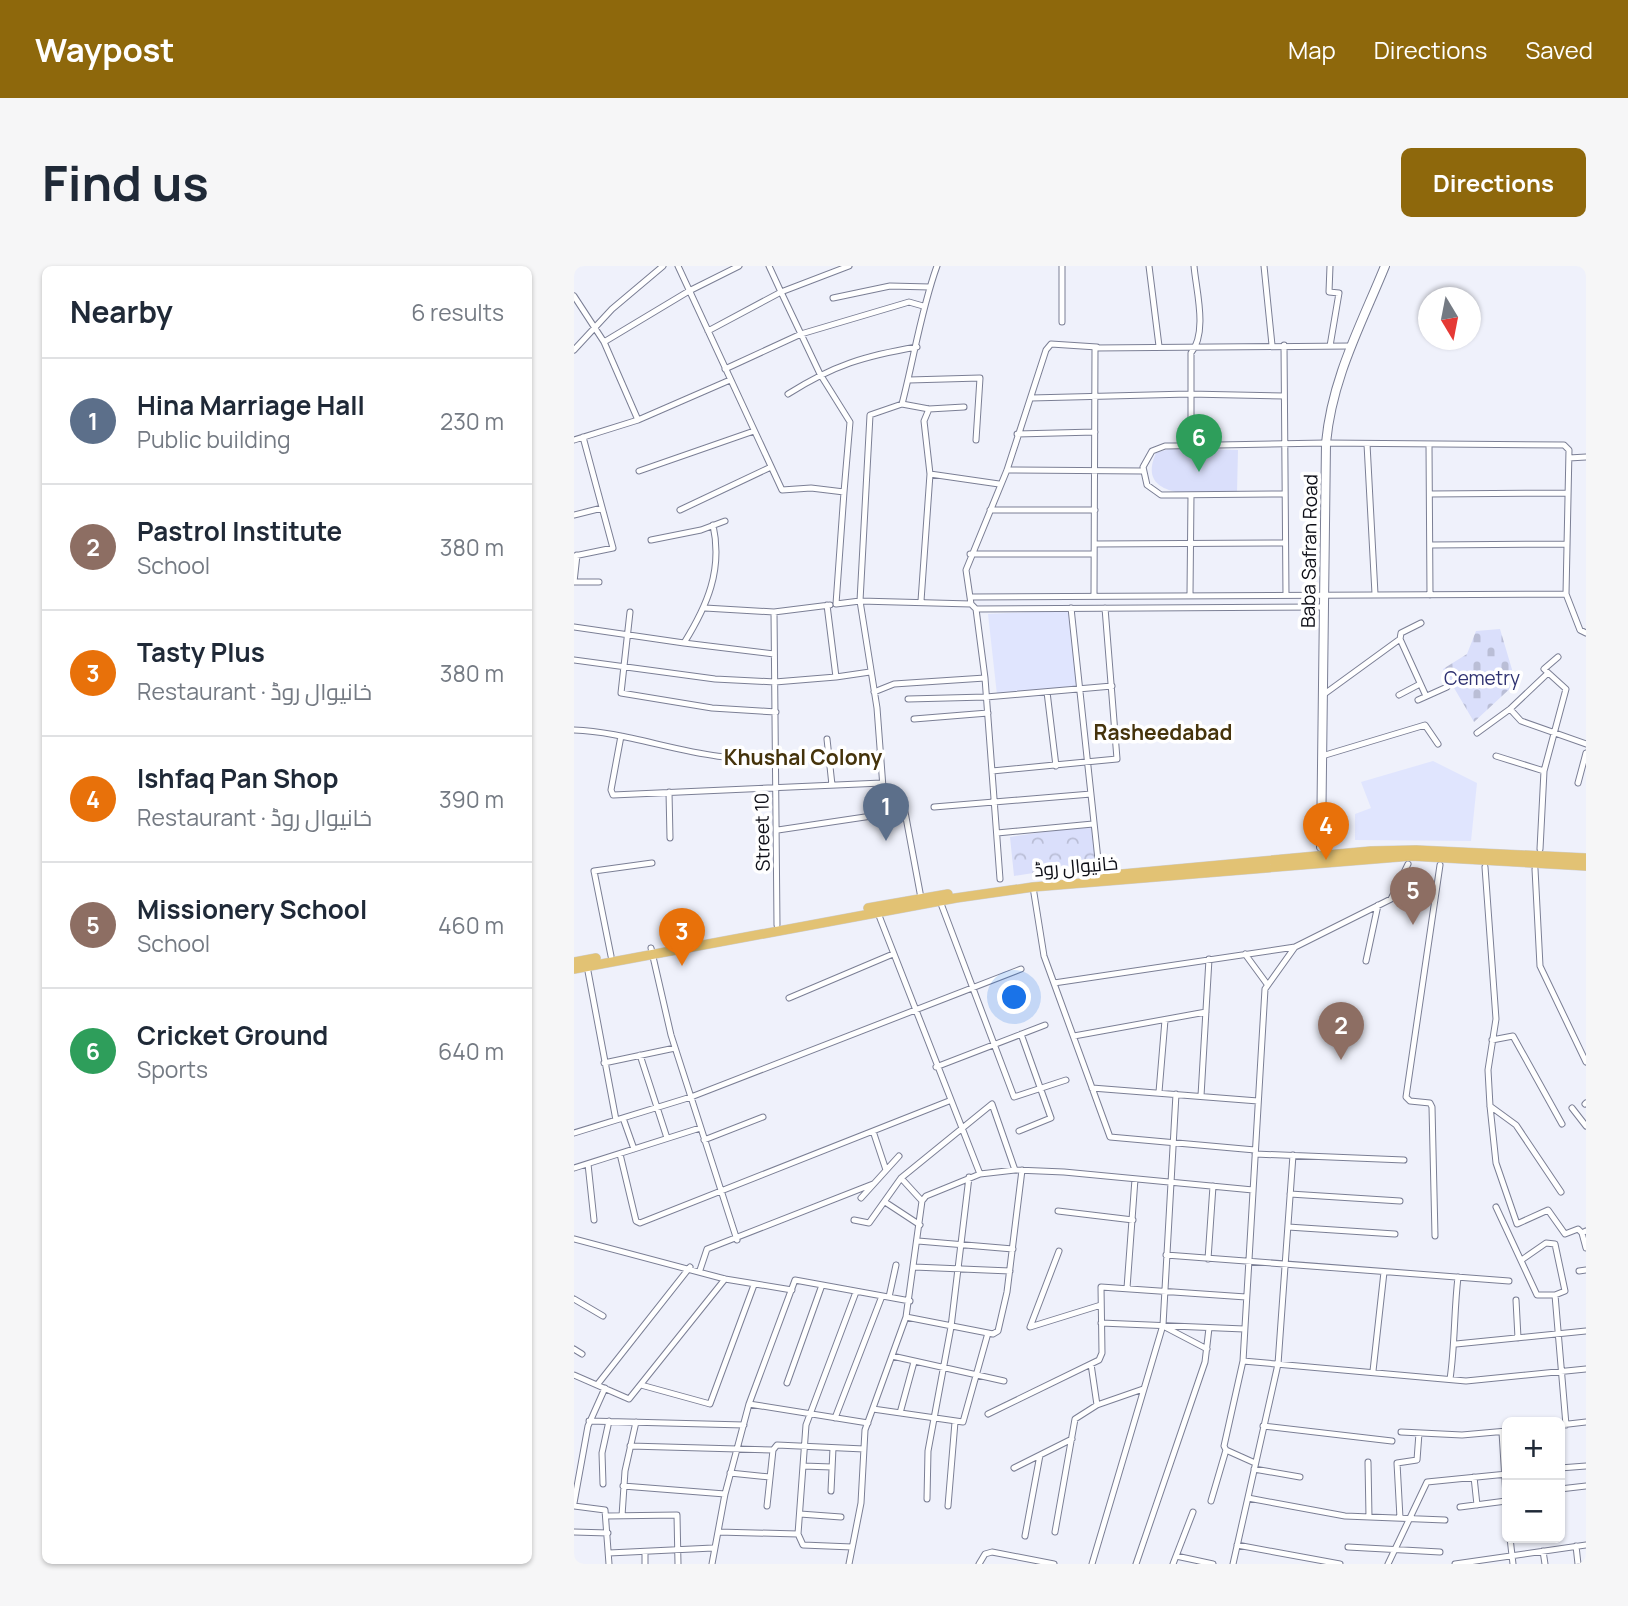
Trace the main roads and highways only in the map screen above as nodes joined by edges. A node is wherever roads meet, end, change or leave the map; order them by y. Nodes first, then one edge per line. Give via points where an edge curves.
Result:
1 (1385, 266) edge
2 (1321, 847) dead end
3 (1586, 858) edge
4 (1586, 866) edge
5 (651, 951) junction
6 (574, 962) edge
7 (574, 969) edge

1 - 2 main road, Baba Safran Road via 1329,408
3 - 5 main road, خانیوال روڈ via 1416,850 1328,853 1009,885
4 - 5 main road, خانیوال روڈ via 1373,858 1033,887
5 - 6 main road, خانیوال روڈ
5 - 7 main road, خانیوال روڈ

